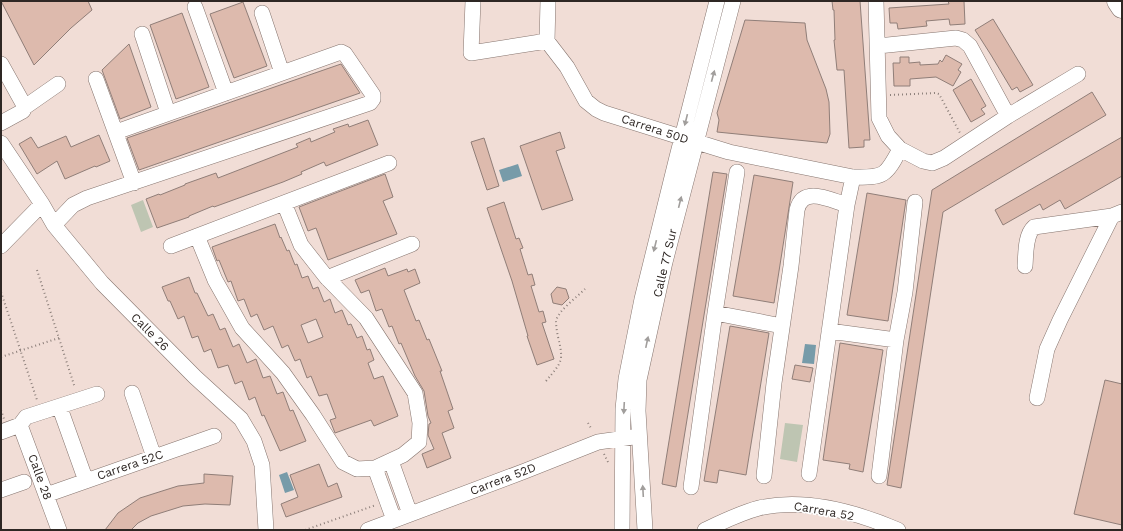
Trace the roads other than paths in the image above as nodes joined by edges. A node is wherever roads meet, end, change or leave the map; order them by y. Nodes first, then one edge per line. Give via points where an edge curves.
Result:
1 (473, 1) edge
2 (548, 1) edge
3 (717, 1) edge
4 (733, 1) edge
5 (876, 1) edge
6 (1118, 1) edge
7 (195, 7) dead end
8 (1122, 7) edge
9 (262, 13) dead end
10 (142, 34) dead end
11 (547, 41) junction
12 (878, 46) junction
13 (1, 64) edge
14 (282, 73) junction
15 (1078, 74) dead end
16 (96, 79) dead end
17 (58, 84) dead end
18 (226, 93) junction
19 (24, 109) junction
20 (168, 113) junction
21 (1008, 116) junction
22 (1, 123) edge
23 (116, 132) junction
24 (682, 137) junction
25 (696, 142) junction
26 (1, 143) edge
27 (900, 149) junction
28 (389, 163) dead end
29 (737, 172) dead end
30 (853, 177) junction
31 (134, 183) junction
32 (915, 202) dead end
33 (284, 203) junction
34 (42, 204) junction
35 (847, 205) junction
36 (1117, 214) edge
37 (54, 225) junction
38 (197, 236) junction
39 (412, 244) dead end
40 (1, 246) edge
41 (171, 246) dead end
42 (1025, 266) dead end
43 (327, 278) junction
44 (715, 313) junction
45 (782, 326) junction
46 (829, 331) junction
47 (896, 340) junction
48 (97, 394) dead end
49 (132, 394) dead end
50 (1037, 398) dead end
51 (62, 412) dead end
52 (20, 425) junction
53 (1, 432) edge
54 (214, 436) dead end
55 (640, 436) junction
56 (623, 438) junction
57 (154, 457) junction
58 (391, 461) junction
59 (375, 468) junction
60 (808, 474) dead end
61 (764, 476) dead end
62 (879, 476) dead end
63 (86, 481) junction
64 (24, 482) dead end
65 (691, 487) dead end
66 (1, 490) edge
67 (46, 495) junction
68 (410, 514) junction
69 (394, 520) junction
70 (59, 530) edge
71 (266, 530) edge
72 (368, 530) edge
73 (622, 530) edge
74 (645, 530) edge
75 (705, 530) edge
76 (898, 530) edge

1 - 11 street via 471,53
2 - 11 street
3 -> 24 street, Calle 77 Sur
25 -> 4 street, Calle 77 Sur
5 - 12 street
6 - 8 highway
7 - 18 street
9 - 14 street
10 - 20 street
11 - 24 street, Carrera 50D via 567,67 586,100 596,109
12 - 21 street via 956,38 963,40 970,46
12 - 27 street via 879,118 888,136
13 - 19 street
14 - 18 street
14 - 31 street via 342,52 373,95 373,99 370,103
15 - 21 street
16 - 23 street
17 - 19 street
18 - 20 street
19 - 22 street
20 - 23 street
21 - 27 street via 967,144 932,163 923,162
23 - 31 street
24 - 25 street, Carrera 50D
24 -> 56 street, Calle 77 Sur via 642,299 626,379
25 - 30 street, Carrera 50D via 729,152
55 -> 25 street, Calle 77 Sur via 639,380 665,262
26 - 34 street, Calle 26
27 - 30 street, Carrera 50D via 890,168 882,175 872,178
28 - 33 street
29 - 44 street
30 - 35 street
31 - 37 street via 80,201
32 - 47 street via 905,292
33 - 38 street
33 - 43 street via 302,245
34 - 37 street, Calle 26
34 - 40 street
35 - 45 street via 815,195 808,195 798,204
35 - 46 street
36 - 42 street via 1034,227 1029,237
36 - 50 street via 1060,320 1047,350
37 - 71 street, Calle 26 via 102,283 195,377 241,419 254,441 262,465
38 - 41 street
38 - 59 street via 215,280 242,328 283,373 343,462 357,469
39 - 43 street
43 - 58 street via 366,318 415,393 420,423 419,442
44 - 45 street
44 - 65 street
45 - 61 street
46 - 47 street
46 - 60 street
47 - 62 street
48 - 52 street via 26,417
49 - 57 street
51 - 63 street
52 - 53 street
52 - 67 street, Calle 28
54 - 57 street, Carrera 52C
55 - 56 street, Carrera 52D
74 -> 55 street, Calle 77 Sur
56 - 68 street, Carrera 52D via 598,442
56 - 73 street, Calle 77 Sur
57 - 63 street, Carrera 52C
58 - 59 street
58 - 68 street
59 - 69 street
63 - 67 street, Carrera 52C
64 - 66 street
67 - 70 street, Calle 28
68 - 69 street, Carrera 52D
69 - 72 street, Carrera 52D
75 - 76 street, Carrera 52 via 759,508 788,504 857,515

